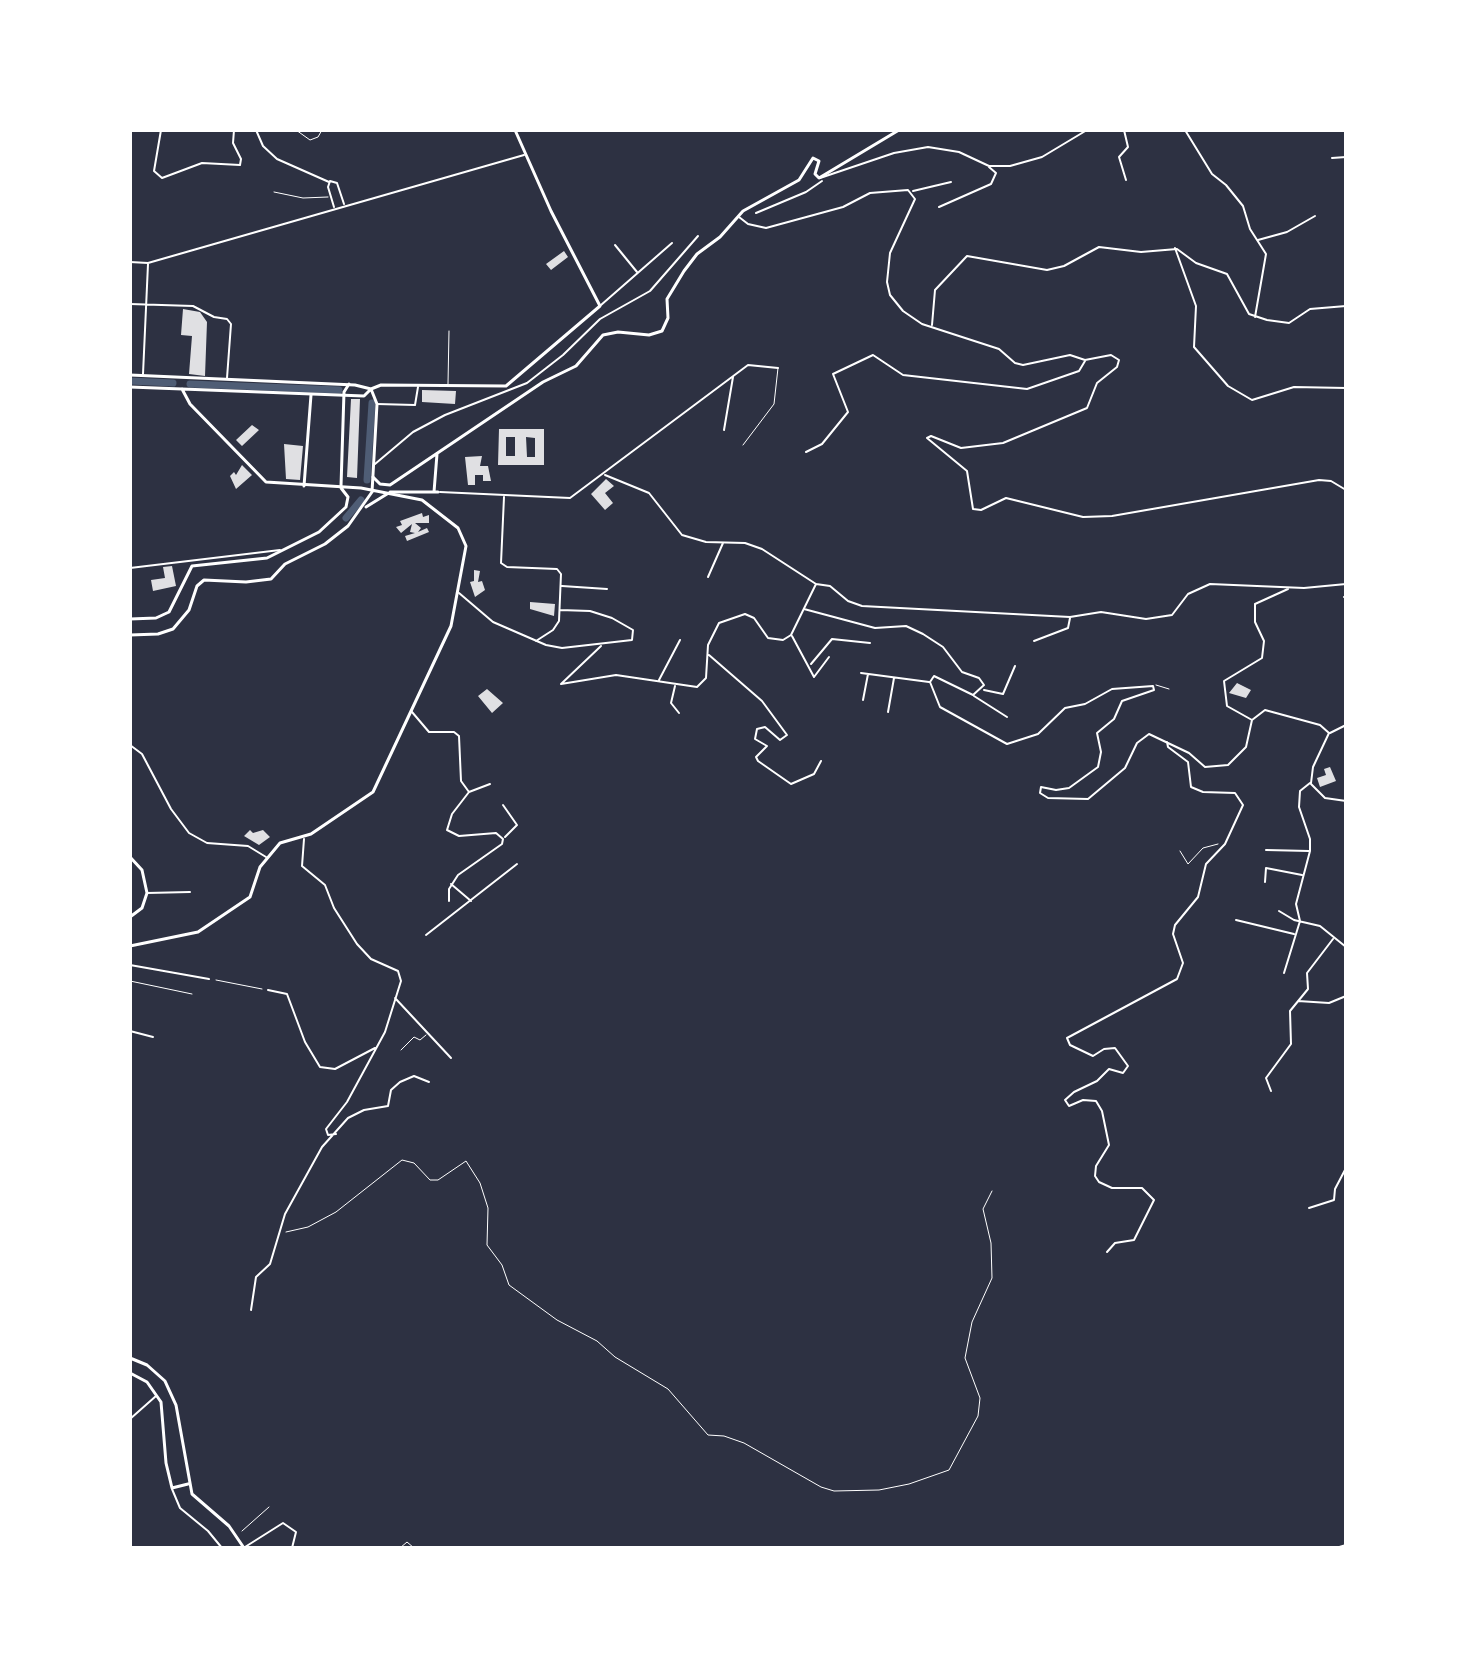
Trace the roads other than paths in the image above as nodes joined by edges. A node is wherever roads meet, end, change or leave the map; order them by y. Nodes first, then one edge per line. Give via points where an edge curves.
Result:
1 (161, 130) edge
2 (234, 130) edge
3 (256, 130) edge
4 (515, 130) edge
5 (899, 130) edge
6 (1087, 130) edge
7 (1124, 130) edge
8 (1185, 130) edge
9 (524, 155) junction
10 (1346, 157) edge
11 (1332, 158) dead end
12 (989, 166) junction
13 (821, 179) junction
14 (1126, 180) dead end
15 (329, 182) junction
16 (951, 182) dead end
17 (911, 191) junction
18 (274, 192) dead end
19 (330, 196) junction
20 (345, 205) junction
21 (939, 207) dead end
22 (334, 208) junction
23 (756, 213) dead end
24 (1315, 216) dead end
25 (738, 217) junction
26 (698, 236) dead end
27 (1257, 241) junction
28 (672, 243) dead end
29 (615, 245) dead end
30 (1175, 248) junction
31 (130, 262) edge
32 (148, 263) junction
33 (638, 273) junction
34 (130, 304) edge
35 (146, 304) junction
36 (600, 306) junction
37 (1346, 306) edge
38 (1255, 317) junction
39 (932, 326) junction
40 (449, 331) dead end
41 (1085, 360) junction
42 (778, 368) joint
43 (130, 375) edge
44 (143, 376) junction
45 (733, 376) junction
46 (182, 377) junction
47 (227, 379) junction
48 (340, 384) junction
49 (349, 384) junction
50 (418, 386) junction
51 (130, 387) edge
52 (448, 387) junction
53 (1346, 388) edge
54 (182, 389) junction
55 (371, 389) junction
56 (311, 395) junction
57 (343, 395) junction
58 (377, 404) junction
59 (724, 430) dead end
60 (743, 445) dead end
61 (806, 452) dead end
62 (437, 454) junction
63 (374, 464) junction
64 (604, 474) junction
65 (373, 478) junction
66 (392, 484) junction
67 (304, 486) junction
68 (341, 488) junction
69 (361, 488) junction
70 (1346, 490) edge
71 (397, 491) junction
72 (436, 491) junction
73 (372, 492) junction
74 (387, 494) junction
75 (504, 496) junction
76 (364, 509) junction
77 (723, 542) junction
78 (280, 550) junction
79 (130, 568) edge
80 (708, 577) dead end
81 (816, 584) junction
82 (1346, 584) edge
83 (561, 586) junction
84 (1288, 588) junction
85 (607, 589) dead end
86 (458, 592) junction
87 (804, 609) junction
88 (560, 610) junction
89 (1070, 617) junction
90 (130, 619) edge
91 (130, 635) edge
92 (791, 635) junction
93 (680, 640) dead end
94 (536, 641) junction
95 (1034, 641) dead end
96 (870, 643) dead end
97 (601, 646) junction
98 (708, 654) junction
99 (829, 657) dead end
100 (810, 664) junction
101 (1015, 666) dead end
102 (861, 673) dead end
103 (868, 673) junction
104 (894, 676) junction
105 (658, 681) junction
106 (930, 682) junction
107 (675, 685) junction
108 (1153, 686) junction
109 (1169, 689) dead end
110 (983, 690) junction
111 (973, 695) junction
112 (863, 700) dead end
113 (411, 711) junction
114 (888, 712) dead end
115 (679, 713) dead end
116 (1007, 717) dead end
117 (1252, 720) junction
118 (1346, 725) edge
119 (1329, 733) junction
120 (1167, 740) junction
121 (130, 745) edge
122 (821, 761) dead end
123 (1311, 783) junction
124 (490, 784) dead end
125 (469, 792) junction
126 (1346, 801) edge
127 (503, 805) dead end
128 (304, 837) junction
129 (503, 839) junction
130 (1266, 850) dead end
131 (1310, 851) junction
132 (130, 857) edge
133 (266, 857) junction
134 (517, 864) dead end
135 (1303, 875) junction
136 (1265, 882) dead end
137 (451, 884) junction
138 (190, 892) dead end
139 (147, 893) junction
140 (449, 901) dead end
141 (472, 901) junction
142 (1279, 911) dead end
143 (130, 917) edge
144 (1236, 920) dead end
145 (1300, 921) junction
146 (1295, 934) junction
147 (426, 935) dead end
148 (1333, 939) junction
149 (130, 946) edge
150 (1346, 947) edge
151 (130, 965) edge
152 (1284, 973) dead end
153 (209, 979) road end
154 (268, 990) road end
155 (1346, 996) edge
156 (395, 998) junction
157 (1297, 1000) junction
158 (130, 1031) edge
159 (429, 1033) junction
160 (153, 1037) dead end
161 (377, 1047) junction
162 (401, 1050) dead end
163 (451, 1058) dead end
164 (429, 1082) dead end
165 (1271, 1091) dead end
166 (336, 1134) junction
167 (1346, 1168) edge
168 (1309, 1208) dead end
169 (1107, 1252) dead end
170 (251, 1310) dead end
171 (130, 1358) edge
172 (130, 1373) edge
173 (157, 1395) junction
174 (130, 1419) edge
175 (188, 1484) junction
176 (172, 1488) junction
177 (1346, 1545) edge
178 (222, 1548) edge
179 (244, 1548) edge
180 (292, 1548) edge
181 (400, 1548) edge
182 (414, 1548) edge
183 (1336, 1548) edge

1 - 2 street via 154,171 162,178 202,163 240,165
3 - 15 street via 277,159
4 - 9 main road
5 - 13 main road
6 - 12 street via 1042,157
7 - 14 street via 1129,144 1119,157
8 - 27 street via 1202,161 1247,211
9 - 20 street
9 - 36 main road
10 - 11 street
12 - 13 street via 959,152 928,147
12 - 21 street via 996,173 991,184
13 - 23 street via 806,192
13 - 25 main road via 815,172 819,161 813,158 799,180
15 - 19 street
15 - 20 street via 337,183
16 - 17 street
17 - 25 street via 870,193 843,207 766,228
17 - 39 street via 915,199 890,253 887,289 903,311
18 - 19 lane
19 - 22 street
20 - 22 street
22 - 32 street
24 - 27 street
25 - 62 main road via 684,271 667,299 662,331 603,335 576,366 543,382
26 - 63 street via 650,291 600,319 527,383 445,415 413,432
27 - 38 street via 1267,258
28 - 33 street
29 - 33 street
30 - 38 street via 1196,263 1227,274
30 - 39 street via 1141,252 1099,247 1047,270 967,256 935,290
30 - 53 street via 1196,306 1194,347 1228,386 1252,400 1294,387
31 - 32 street
32 - 35 street
33 - 36 street
34 - 35 street
35 - 44 street
35 - 47 street via 199,308 230,322
36 - 52 main road via 506,386
37 - 38 street via 1310,309 1289,323
39 - 41 street via 991,346 1023,365 1070,355
40 - 52 lane
41 - 61 street via 1079,371 1027,389 903,375 877,356 864,358 833,374 848,412 822,444
41 - 70 street via 1114,355 1119,360 1096,386 1090,407 1003,443 956,448 928,437 967,471 970,505 977,511 1006,498 1021,498 1083,517 1112,516 1319,480
42 - 45 street via 748,365
42 - 60 lane via 774,404
43 - 44 main road
44 - 46 main road
45 - 59 street
45 - 64 street
46 - 47 main road
46 - 54 main road
47 - 48 main road
48 - 49 main road
48 - 57 main road
49 - 55 main road
49 - 57 main road
50 - 52 main road
50 - 55 main road
50 - 58 street via 415,405
51 - 54 main road
54 - 56 main road
54 - 67 main road via 190,404 263,479
55 - 57 main road via 364,396
55 - 58 main road
56 - 57 main road
56 - 67 main road
57 - 68 main road
58 - 63 main road
62 - 66 main road
62 - 72 main road
63 - 65 main road
64 - 75 street via 570,498
64 - 77 street via 649,493 682,535
65 - 66 main road
65 - 69 main road
65 - 73 main road
66 - 71 main road
66 - 74 main road
67 - 68 main road
68 - 69 main road
68 - 78 main road via 348,501 340,515 319,532
69 - 73 main road
71 - 72 main road
71 - 74 main road
72 - 75 street
73 - 74 main road
73 - 76 main road
74 - 76 main road
74 - 86 main road via 426,502 463,534 466,546
75 - 83 street via 501,563 557,569
76 - 91 main road via 341,533 290,560 271,579 204,580 173,629
77 - 80 street
77 - 81 street via 762,549
78 - 79 street
78 - 90 main road via 254,560 192,566 169,612
81 - 87 street
81 - 89 street via 830,586 856,605
82 - 84 street
83 - 85 street
83 - 88 street
84 - 89 street via 1210,584 1188,594 1167,618 1101,612
84 - 117 street via 1255,604 1255,622 1264,641 1262,658 1224,681 1227,706
86 - 94 street via 493,622
86 - 113 main road via 446,639
87 - 92 street
87 - 110 street via 875,628 913,628 943,647 962,672 979,678
88 - 94 street via 557,625
88 - 97 street via 595,612 635,633 629,642
89 - 95 street via 1068,628
92 - 98 street via 771,640 754,618 739,614 716,626
92 - 100 street
93 - 105 street
94 - 97 street via 562,648
96 - 100 street via 832,639
97 - 105 street via 561,684 616,675
98 - 107 street via 701,685
98 - 122 street via 762,701 787,735 776,739 762,727 754,736 767,746 756,759 782,781 798,783 814,774
99 - 100 street via 816,676
101 - 110 street via 1003,694
102 - 103 street
103 - 104 street
103 - 112 street
104 - 106 street
104 - 114 street
105 - 107 street
106 - 108 street via 940,707 1007,744 1030,739 1065,708 1112,689
106 - 111 street via 937,676
107 - 115 street via 671,703
108 - 109 lane
108 - 120 street via 1154,690 1122,701 1114,719 1097,733 1101,758 1093,771 1069,788 1045,786 1040,793 1063,801 1088,799 1125,768 1140,739 1153,734
110 - 111 street
111 - 116 street
113 - 125 street via 429,732 459,736 461,781
113 - 128 main road via 373,792
117 - 119 street via 1272,710 1320,725
117 - 120 street via 1246,747 1221,768 1205,767
118 - 119 street
119 - 123 street
120 - 169 street via 1168,747 1188,762 1191,787 1226,790 1241,798 1241,811 1225,844 1206,864 1198,897 1175,925 1183,963 1177,979 1067,1038 1070,1045 1093,1056 1115,1048 1128,1066 1123,1073 1109,1069 1065,1100 1069,1106 1096,1101 1102,1111 1109,1145 1095,1176 1112,1188 1142,1188 1154,1200 1137,1237 1115,1243
121 - 133 street via 142,754 189,833 207,843 248,846
123 - 126 street via 1325,798
123 - 131 street via 1300,791 1299,807
124 - 125 street
125 - 129 street via 452,814 448,832 496,833
127 - 129 street via 517,825
128 - 133 main road via 285,840
128 - 156 street via 302,866 325,885 357,944 371,959 398,971 401,985
129 - 137 street via 499,848
130 - 131 street
131 - 135 street
132 - 139 main road via 143,874
133 - 149 main road via 250,897 198,932
134 - 141 street
135 - 136 street via 1266,868
135 - 145 street via 1296,904
137 - 140 street
137 - 141 street
138 - 139 street
139 - 143 main road via 142,908
141 - 147 street
142 - 145 street
144 - 146 street
145 - 146 street
145 - 148 street via 1320,926
146 - 152 street
148 - 150 street
148 - 157 street via 1307,973 1309,987
151 - 153 street
154 - 161 street via 287,994 320,1067 335,1069
155 - 157 street via 1329,1003
156 - 159 street
156 - 161 street
157 - 165 street via 1288,1017 1289,1050 1266,1078
158 - 160 street
159 - 162 lane via 420,1040 414,1037
159 - 163 street
161 - 166 street via 326,1129 328,1135
164 - 166 street via 419,1076 407,1078 391,1090 388,1106 358,1113
166 - 170 street via 311,1164 270,1264 256,1277
167 - 168 street via 1334,1200
171 - 175 main road via 155,1370 172,1393
172 - 173 main road
173 - 174 street
173 - 176 main road
175 - 176 main road
175 - 179 main road via 194,1498
176 - 178 street via 180,1508
177 - 183 street
179 - 180 street via 283,1523 296,1532
181 - 182 lane via 407,1542

